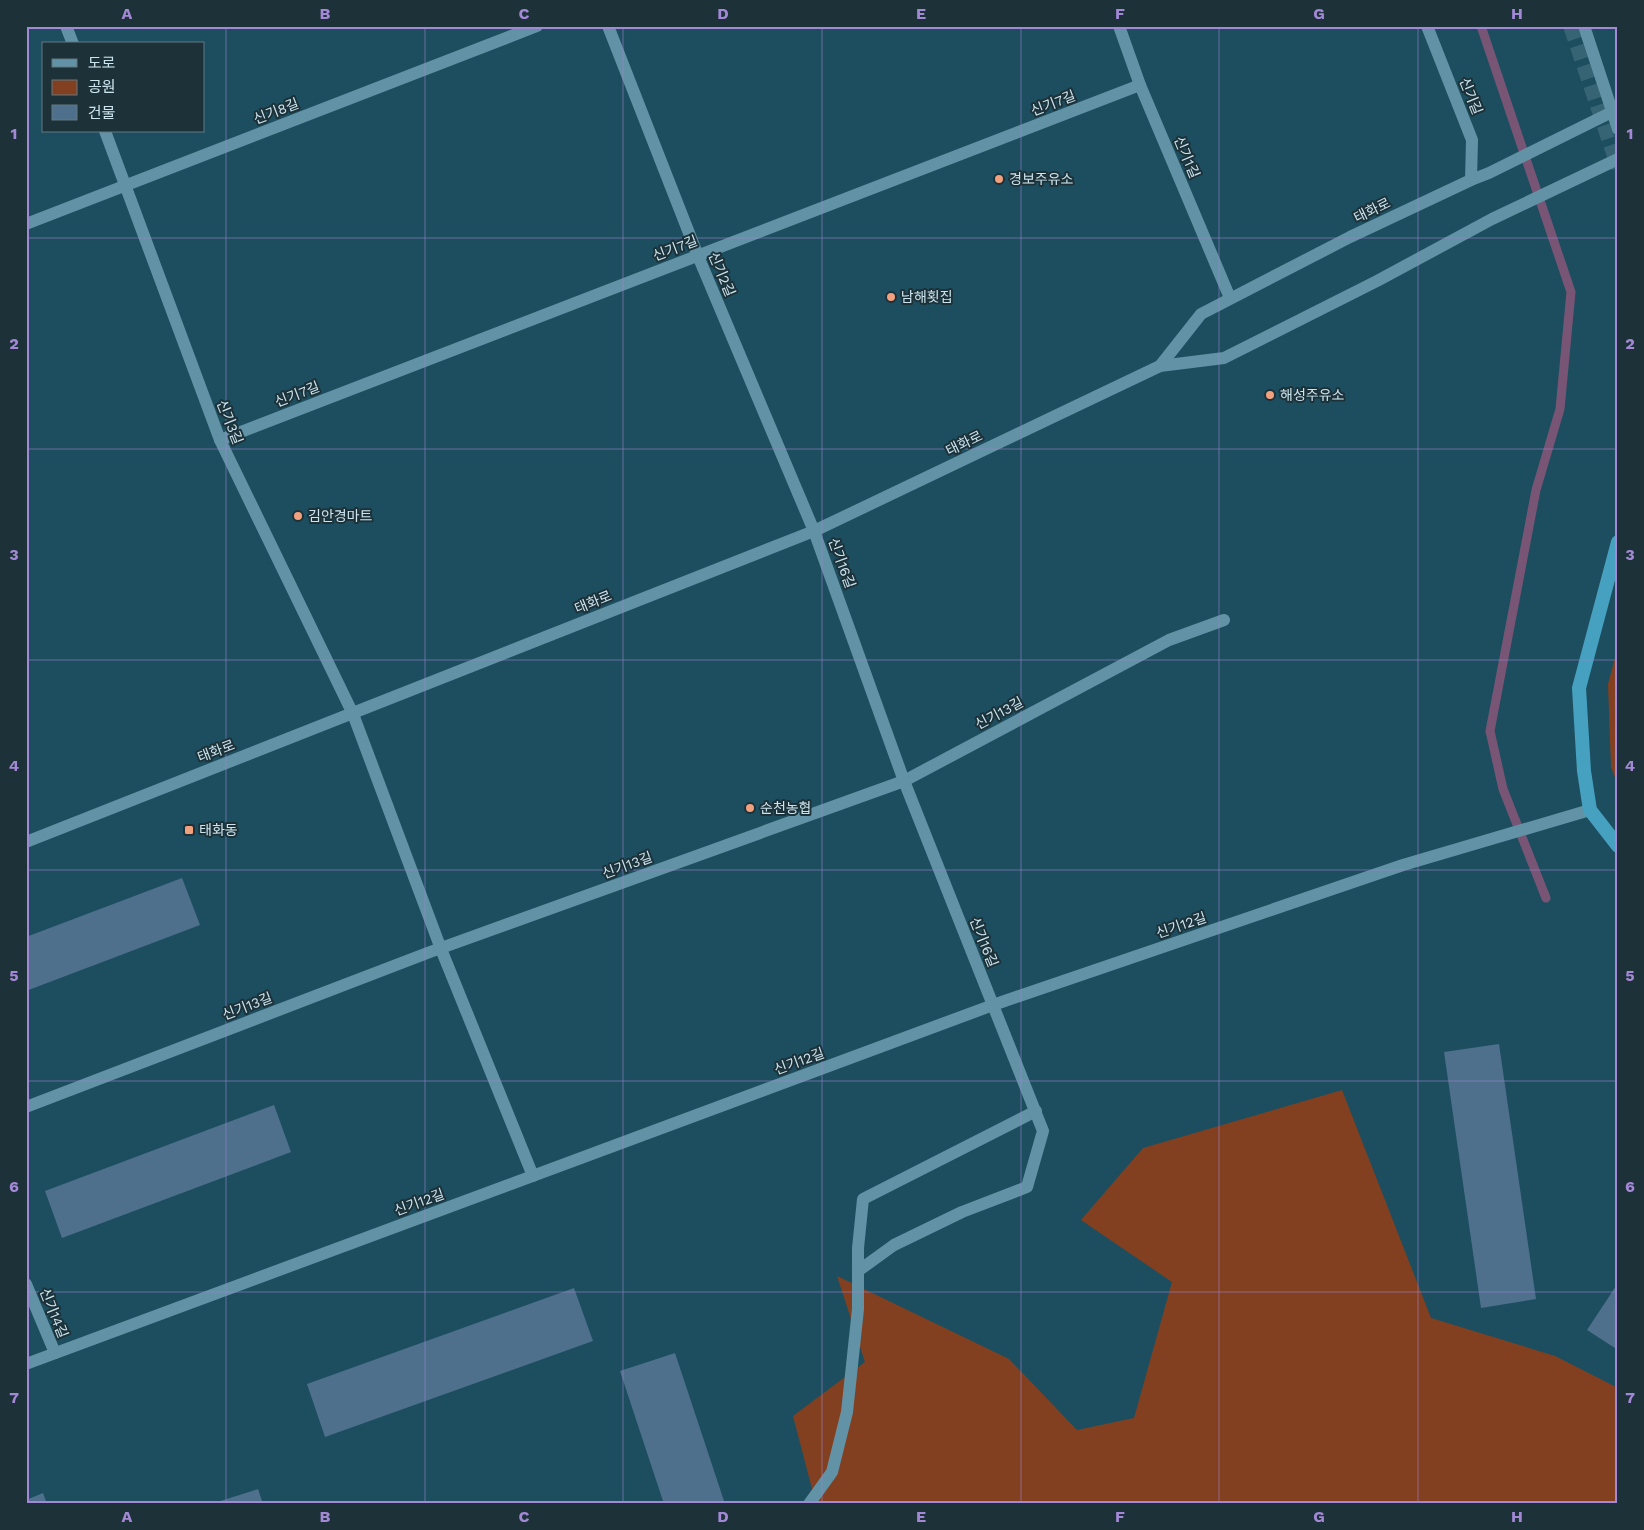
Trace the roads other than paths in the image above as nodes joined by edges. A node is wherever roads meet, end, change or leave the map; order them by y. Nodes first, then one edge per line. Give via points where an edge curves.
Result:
1 (66, 26) edge
2 (537, 26) edge
3 (608, 26) edge
4 (1118, 26) edge
5 (1426, 26) edge
6 (1584, 26) edge
7 (72, 42) edge
8 (1140, 85) junction
9 (1615, 110) edge
10 (1618, 129) edge
11 (105, 132) edge
12 (1618, 159) edge
13 (1471, 180) junction
14 (125, 185) junction
15 (26, 224) edge
16 (698, 256) junction
17 (1230, 298) junction
18 (1160, 366) junction
19 (220, 440) junction
20 (814, 531) junction
21 (1618, 542) edge
22 (1224, 620) dead end
23 (353, 714) junction
24 (904, 781) junction
25 (1590, 810) junction
26 (26, 842) edge
27 (1618, 846) edge
28 (441, 949) junction
29 (993, 1006) junction
30 (26, 1108) edge
31 (1036, 1112) junction
32 (533, 1176) junction
33 (858, 1271) junction
34 (26, 1284) edge
35 (55, 1353) junction
36 (26, 1364) edge
37 (809, 1504) edge

1 - 7 street
2 - 14 street, 신기8길
3 - 16 street, 신기2길
4 - 8 street, 신기1길
5 - 13 street, 신기길 via 1472,140
6 - 9 street
8 - 16 street, 신기7길
8 - 17 street, 신기1길
9 - 10 street
9 - 13 street, 태화로
11 - 14 street, 신기3길
12 - 18 street, 태화로 via 1492,219 1224,358
13 - 17 street, 태화로
14 - 15 street, 신기8길
14 - 19 street, 신기3길
16 - 19 street, 신기7길
16 - 20 street, 신기2길
17 - 18 street, 태화로 via 1201,314
18 - 20 street, 태화로
19 - 23 street, 신기3길
20 - 23 street, 태화로
20 - 24 street, 신기16길
21 - 25 highway via 1579,688
22 - 24 street, 신기13길 via 1169,640
23 - 26 street, 태화로
23 - 28 street, 신기3길
24 - 28 street, 신기13길
24 - 29 street, 신기16길
25 - 27 highway
25 - 29 street, 신기12길 via 1404,865
28 - 30 street, 신기13길
28 - 32 street, 신기3길
29 - 31 street, 신기16길
29 - 32 street, 신기12길
31 - 33 street via 863,1199
31 - 33 street, 신기16길 via 1043,1131 1027,1187 962,1212 894,1246
32 - 35 street, 신기12길
33 - 37 street via 858,1309 847,1412 832,1472
34 - 35 street, 신기14길
35 - 36 street, 신기12길

